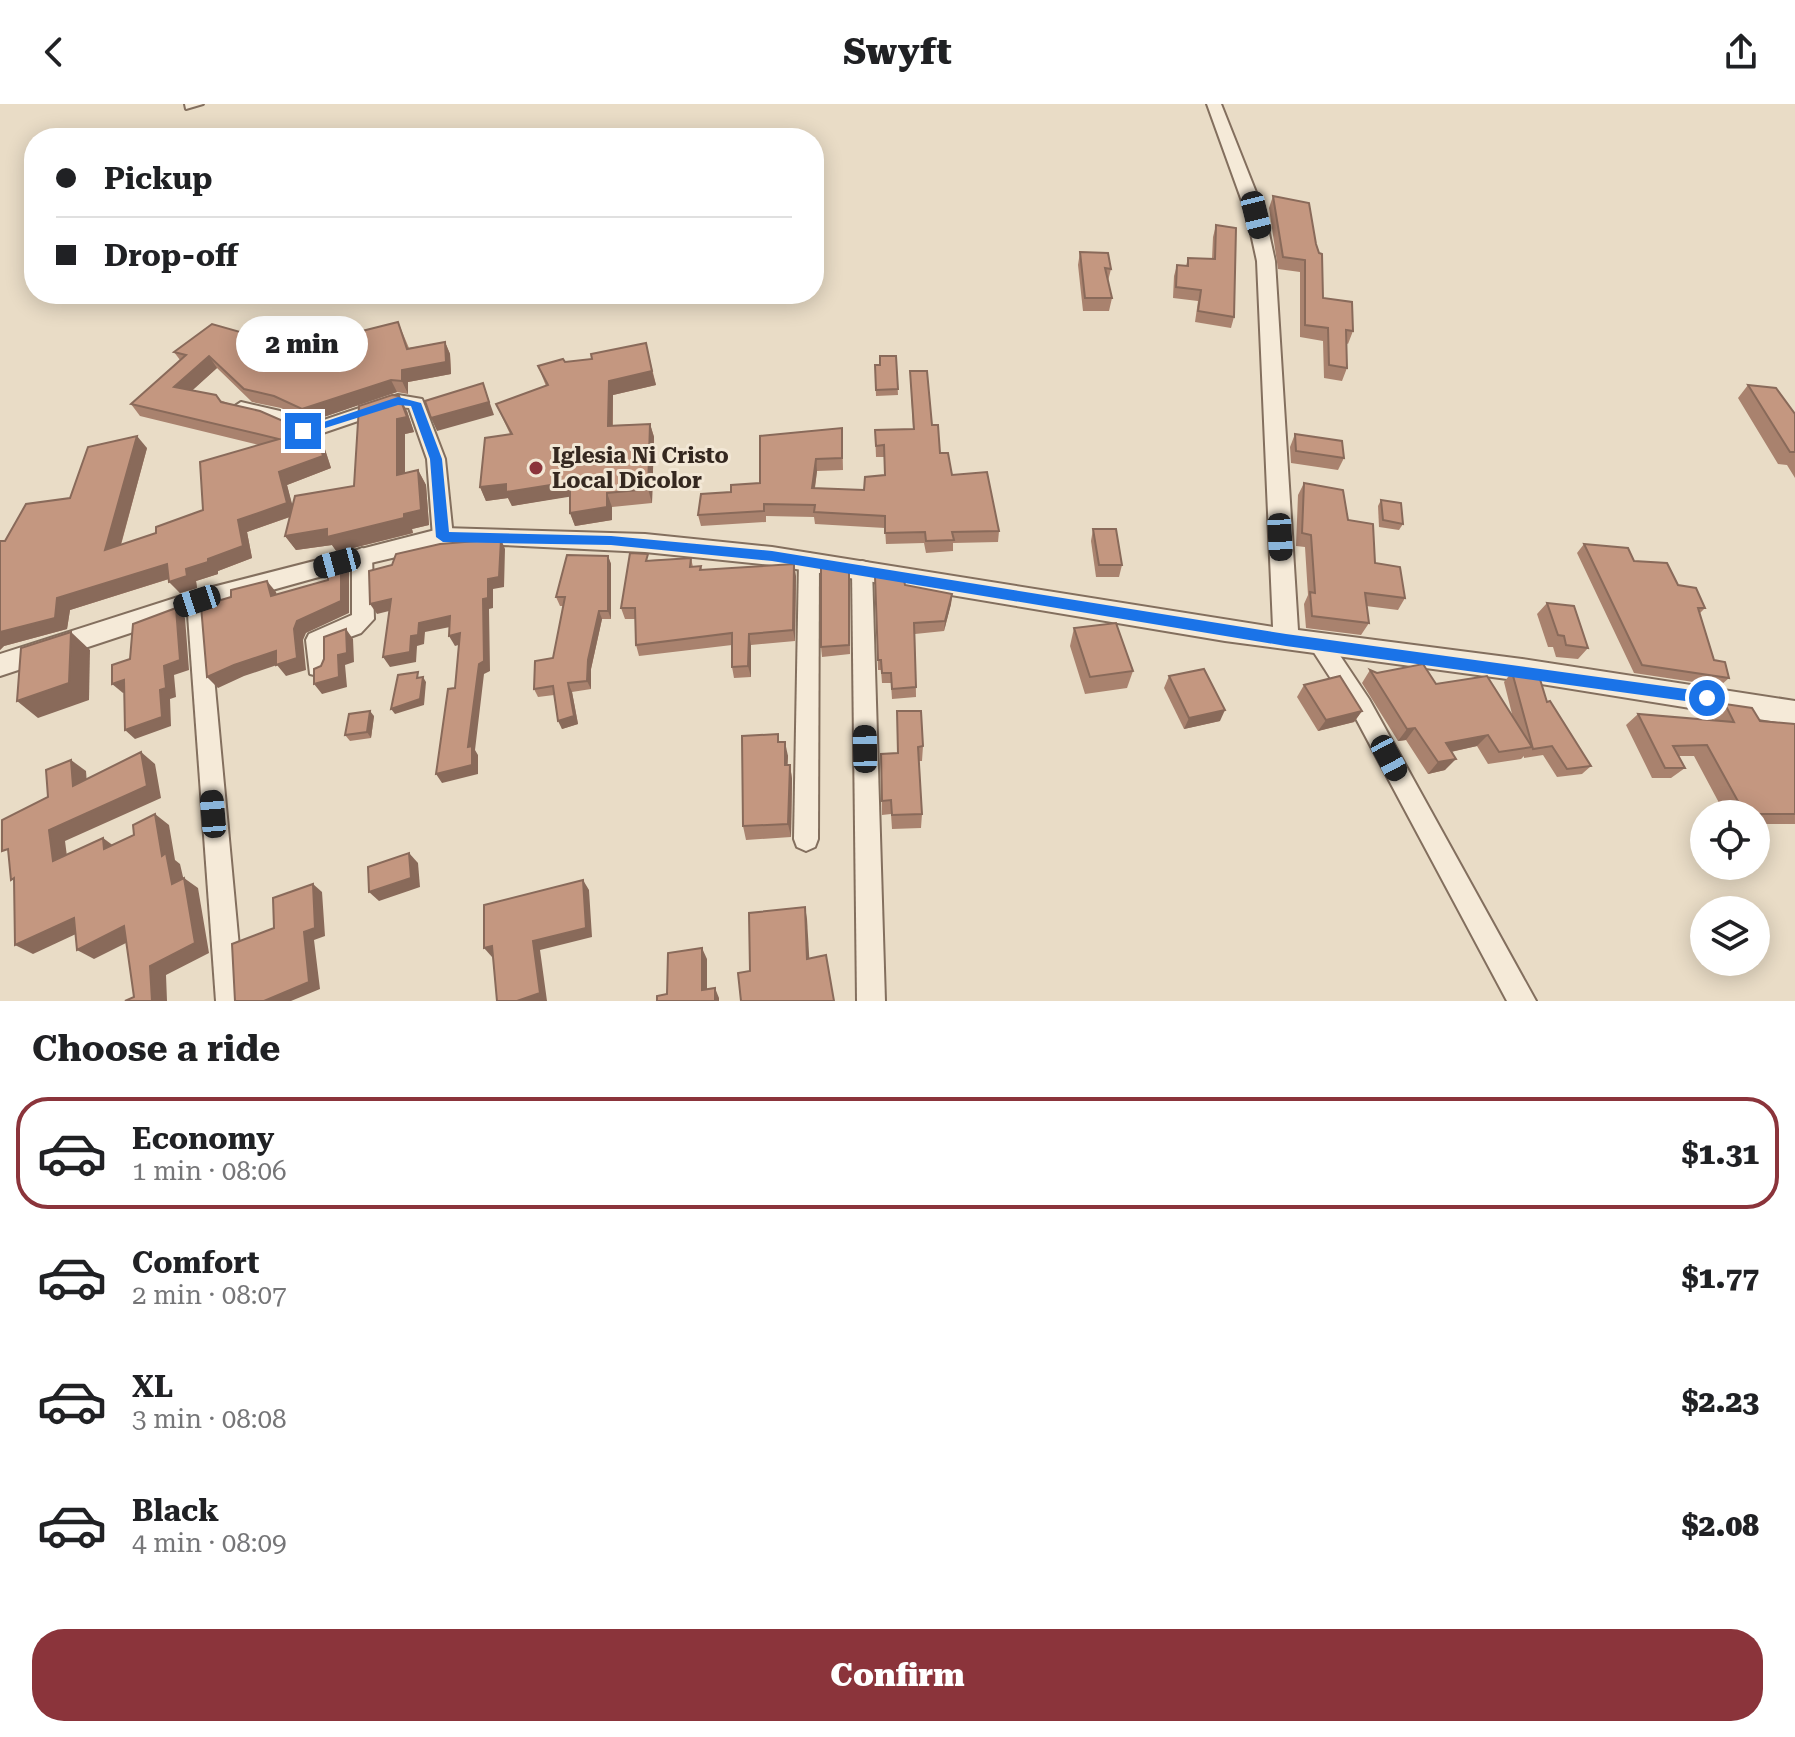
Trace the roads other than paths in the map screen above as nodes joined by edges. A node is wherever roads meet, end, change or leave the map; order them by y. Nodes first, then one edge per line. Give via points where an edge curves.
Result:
1 (1214, 104) edge
2 (236, 407) edge
3 (443, 537) junction
4 (362, 556) junction
5 (809, 561) junction
6 (862, 569) junction
7 (197, 601) junction
8 (1286, 640) junction
9 (1321, 645) junction
10 (0, 665) edge
11 (318, 667) edge
12 (1795, 713) edge
13 (806, 839) dead end
14 (230, 1001) edge
15 (871, 1001) edge
16 (1522, 1001) edge

1 - 8 street via 1256,215 1266,261
2 - 3 street via 274,415 308,432 398,401 416,403 436,459
3 - 4 street
3 - 5 street via 611,541
4 - 7 street
4 - 11 street via 363,619 320,637
5 - 6 street
5 - 13 street
6 - 8 street
6 - 15 street
7 - 10 street
7 - 14 street
8 - 9 street
9 - 12 street
9 - 16 street via 1361,706

